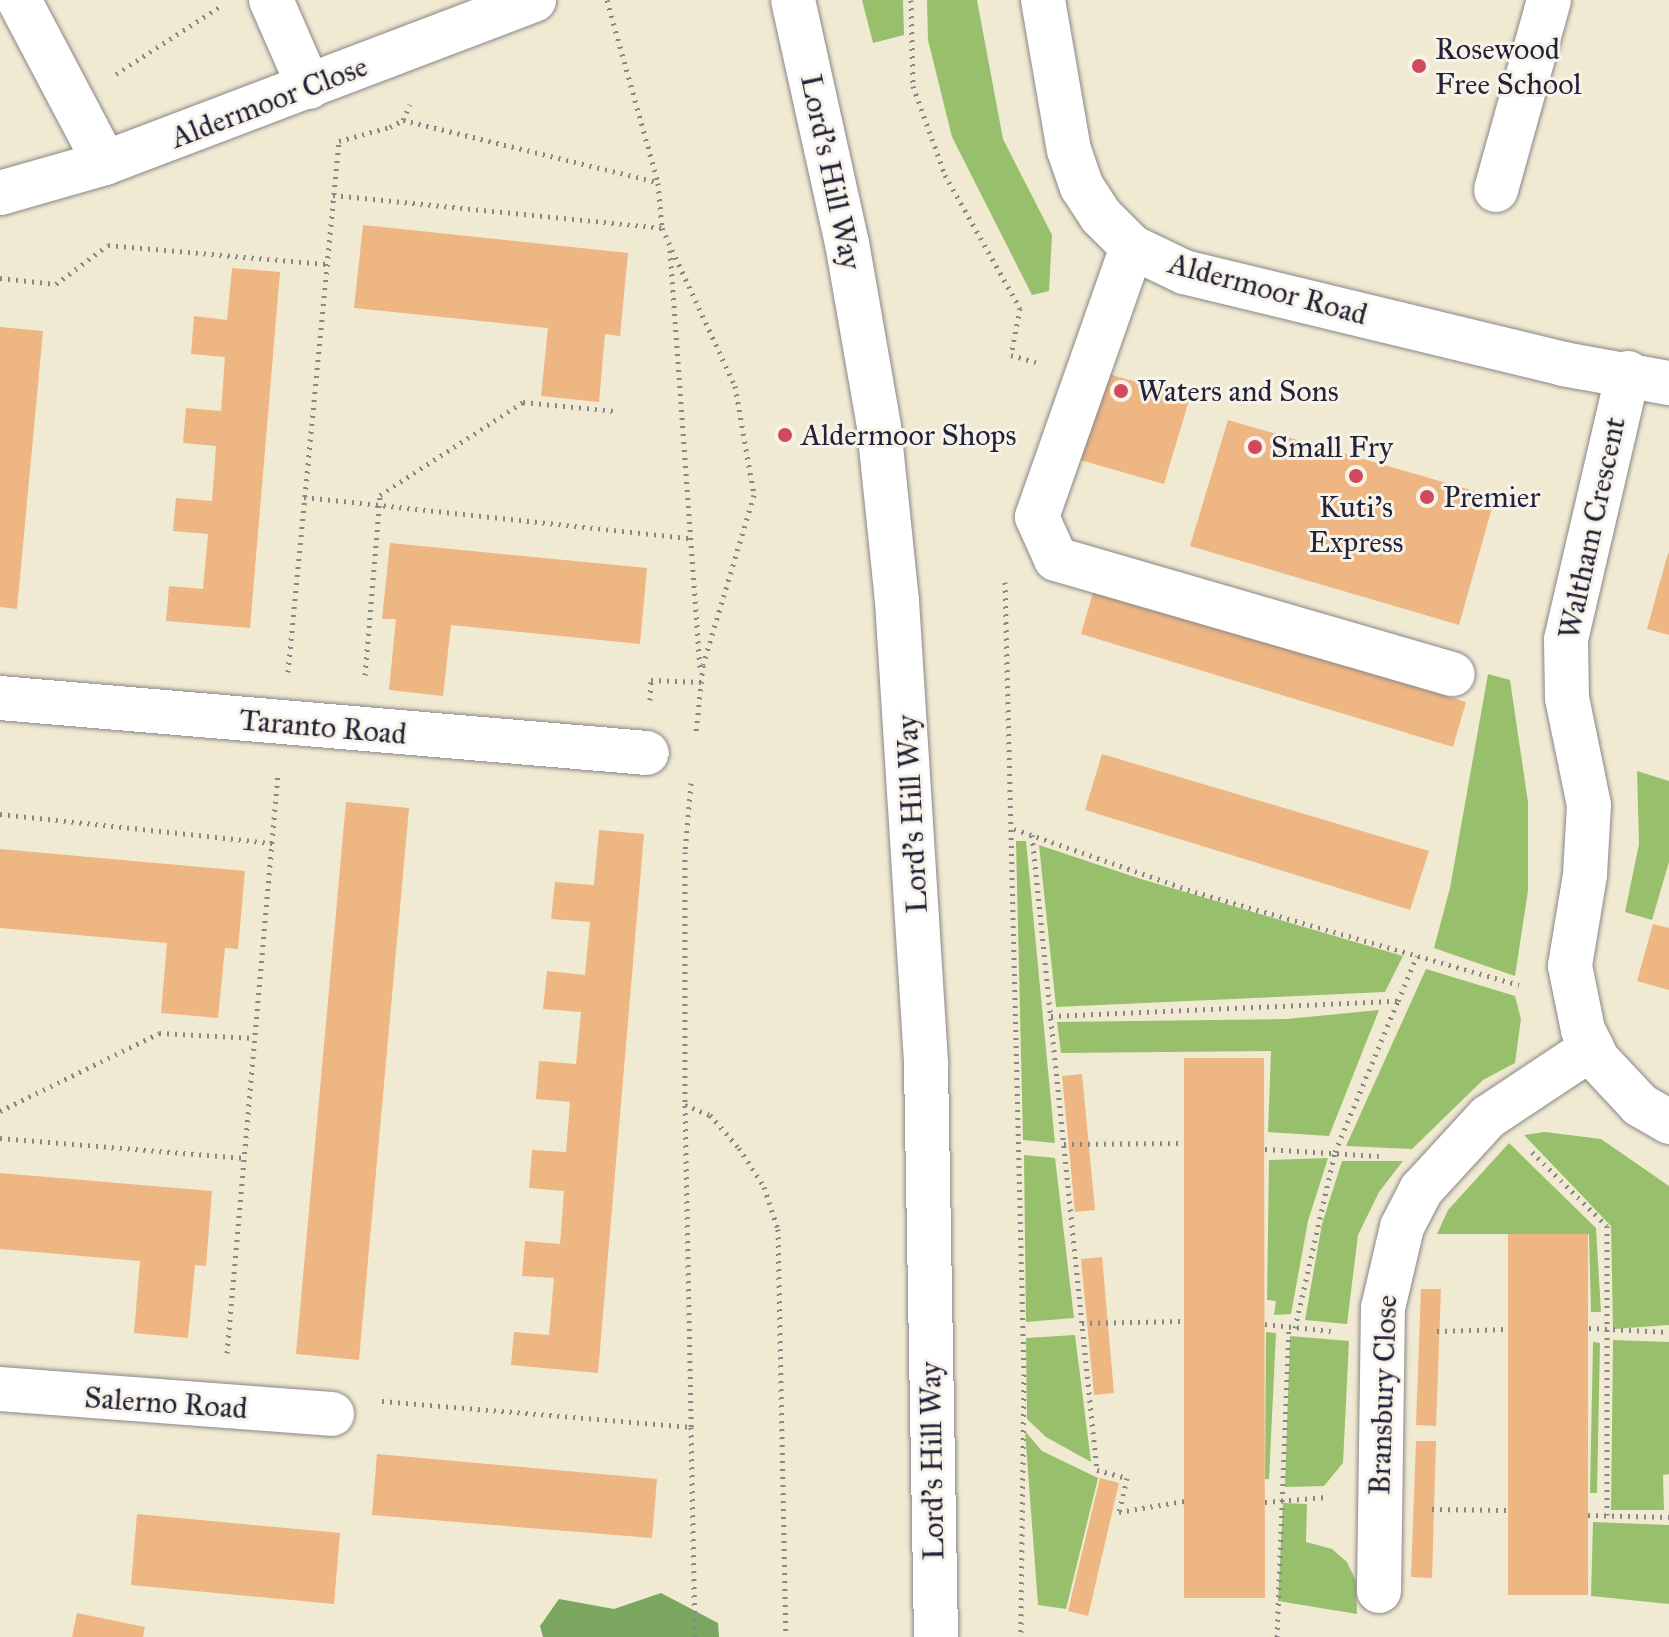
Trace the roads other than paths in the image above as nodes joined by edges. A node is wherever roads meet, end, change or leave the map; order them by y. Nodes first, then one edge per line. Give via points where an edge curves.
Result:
1 (19, 0) edge
2 (271, 0) edge
3 (534, 0) edge
4 (793, 0) edge
5 (1043, 0) edge
6 (1549, 0) edge
7 (309, 87) junction
8 (105, 163) junction
9 (1496, 190) dead end
10 (0, 193) edge
11 (1132, 247) junction
12 (1648, 378) edge
13 (1453, 674) dead end
14 (0, 698) edge
15 (647, 753) dead end
16 (1592, 1048) junction
17 (1669, 1122) edge
18 (0, 1389) edge
19 (332, 1414) road end
20 (1379, 1591) dead end
21 (936, 1637) edge

1 - 8 street
2 - 7 street
3 - 7 street, Aldermoor Close
4 - 21 street, Lord's Hill Way via 847,243 879,427 902,663 926,1064
5 - 11 street, Aldermoor Road via 1069,150 1082,187
6 - 9 street
7 - 8 street, Aldermoor Close
8 - 10 street, Aldermoor Close
11 - 12 street, Aldermoor Road via 1184,272 1563,364
11 - 13 street via 1037,517 1056,559
12 - 16 street, Waltham Crescent via 1570,603 1565,654 1567,698 1589,805 1585,875 1570,966 1574,998
14 - 15 street, Taranto Road
16 - 17 street, Waltham Crescent via 1616,1083
16 - 20 street, Bransbury Close via 1493,1114 1455,1149 1421,1190 1402,1227 1389,1269 1382,1331
18 - 19 street, Salerno Road

